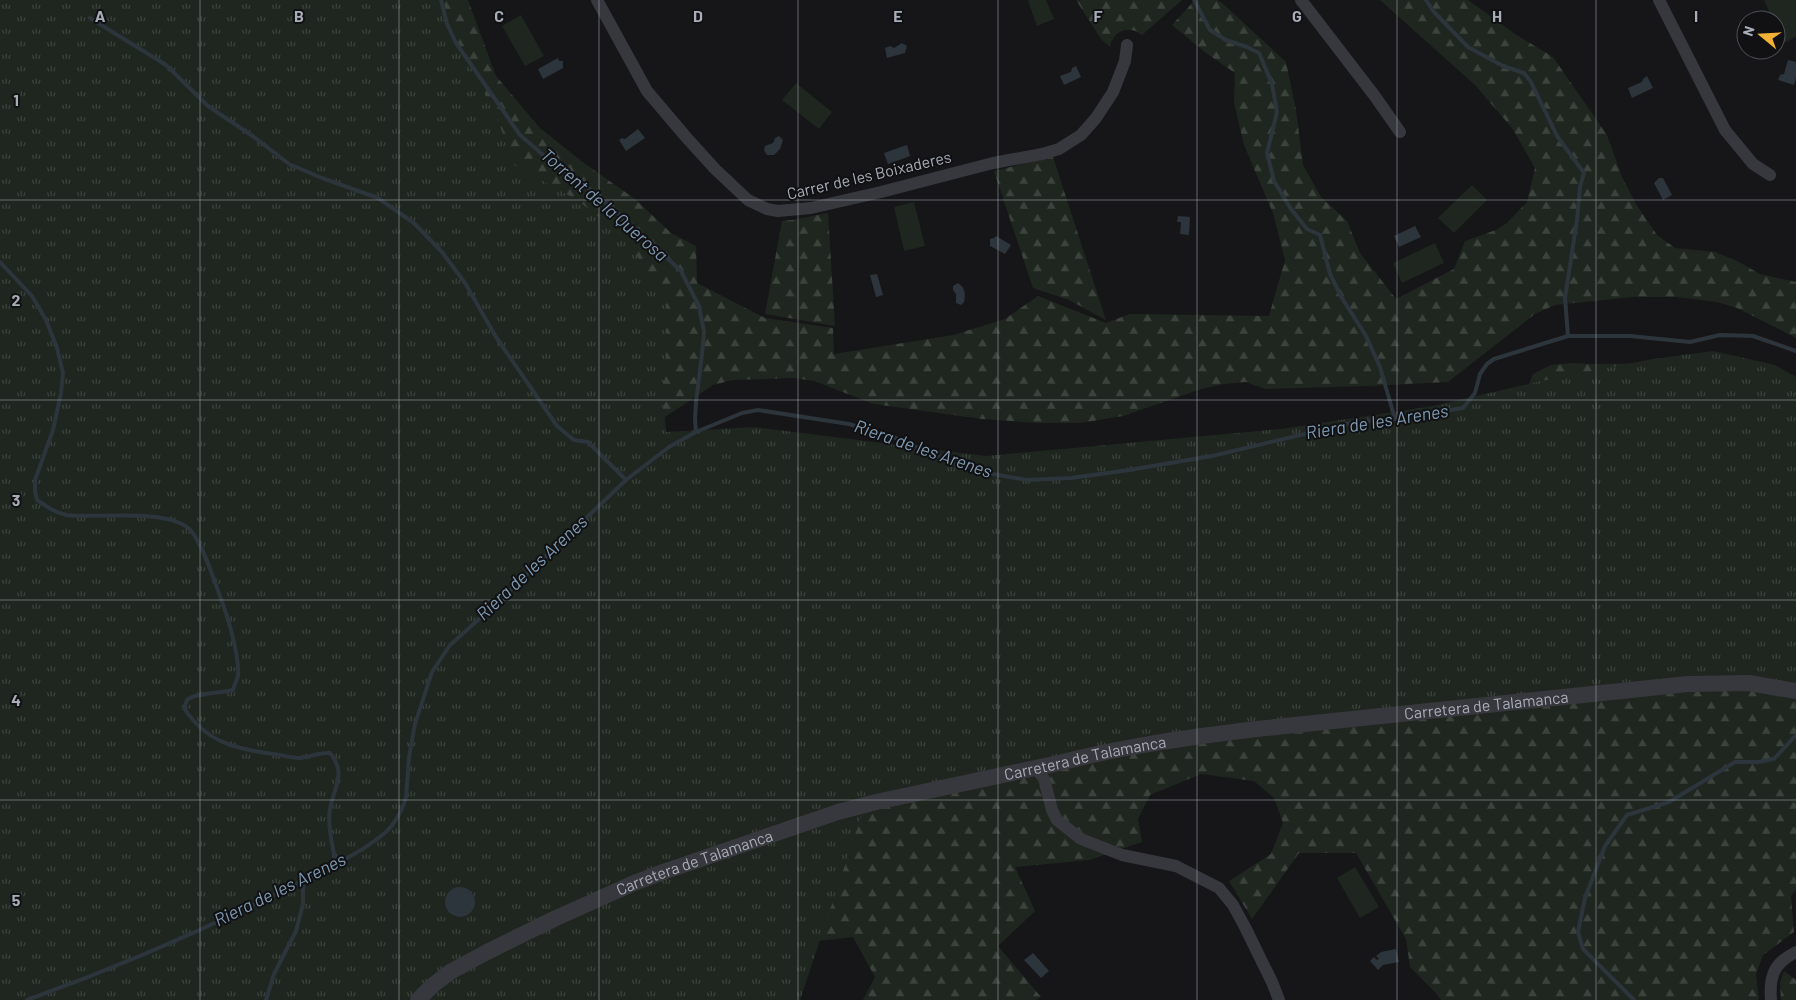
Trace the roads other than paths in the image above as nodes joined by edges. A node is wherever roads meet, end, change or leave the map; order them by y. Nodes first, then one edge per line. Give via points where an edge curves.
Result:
1 (597, 0) edge
2 (1301, 0) edge
3 (1659, 0) edge
4 (1127, 45) dead end
5 (1400, 132) dead end
6 (1770, 174) dead end
7 (1796, 691) edge
8 (1036, 768) junction
9 (1796, 952) edge
10 (418, 1000) edge
11 (1279, 1000) edge
12 (1771, 1000) edge

1 - 4 street, Carrer de les Boixaderes via 647,91 686,137 748,200 778,211 811,208 1058,149 1081,136 1096,118 1113,92 1125,61
2 - 5 street
3 - 6 street via 1725,130 1752,164
7 - 8 street, Carretera de Talamanca via 1733,682 1565,696 1203,735
8 - 10 street, Carretera de Talamanca via 838,812 634,883 450,972
8 - 11 street via 1044,779 1057,820 1081,839 1122,856 1176,866 1218,888 1233,905 1245,927
9 - 12 street via 1780,961 1773,972

